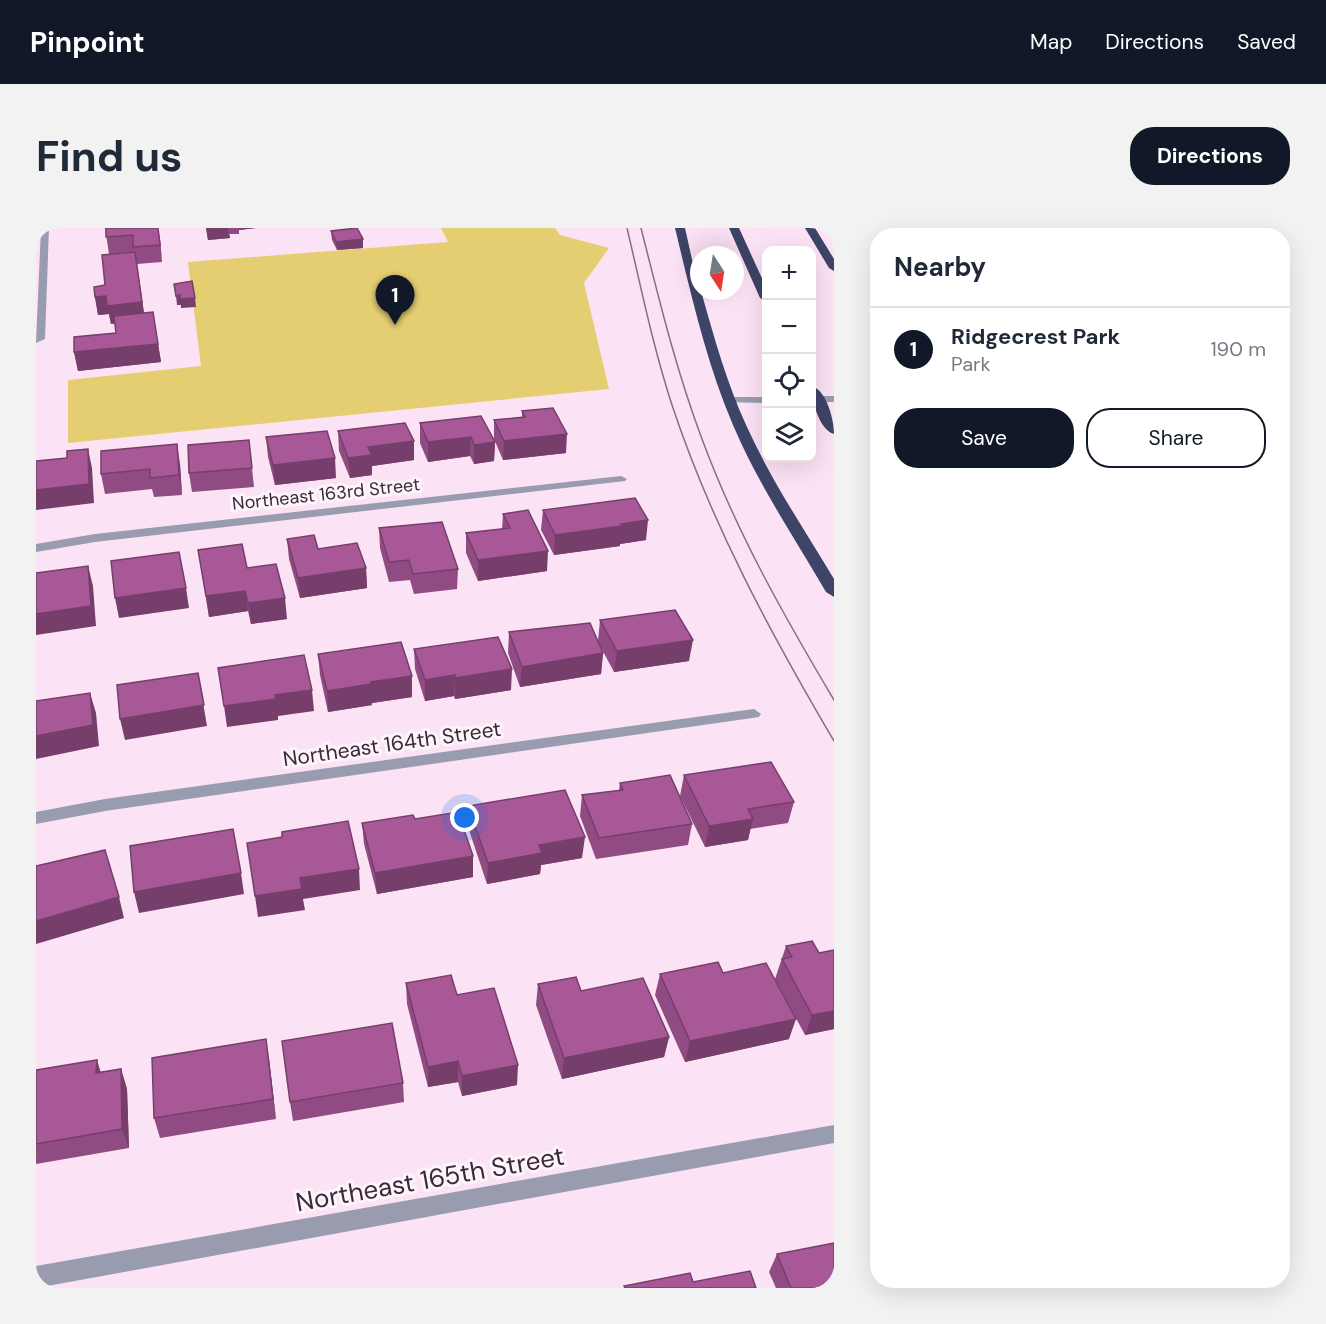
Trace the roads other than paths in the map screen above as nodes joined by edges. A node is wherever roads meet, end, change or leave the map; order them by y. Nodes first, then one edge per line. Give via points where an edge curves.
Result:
1 (45, 228) edge
2 (680, 228) edge
3 (735, 228) edge
4 (810, 228) edge
5 (834, 268) edge
6 (762, 289) edge
7 (38, 339) edge
8 (816, 397) edge
9 (816, 399) edge
10 (834, 399) edge
11 (729, 400) junction
12 (762, 400) edge
13 (834, 430) edge
14 (621, 479) dead end
15 (36, 548) edge
16 (834, 592) edge
17 (754, 714) dead end
18 (36, 819) edge
19 (834, 1134) edge
20 (36, 1277) edge

1 - 7 street
2 - 11 highway
3 - 6 highway
4 - 5 highway
8 - 13 highway
9 - 10 street
11 - 12 street
11 - 16 highway via 764,472
14 - 15 street, Northeast 163rd Street via 95,538
17 - 18 street, Northeast 164th Street via 105,805
19 - 20 street, Northeast 165th Street

